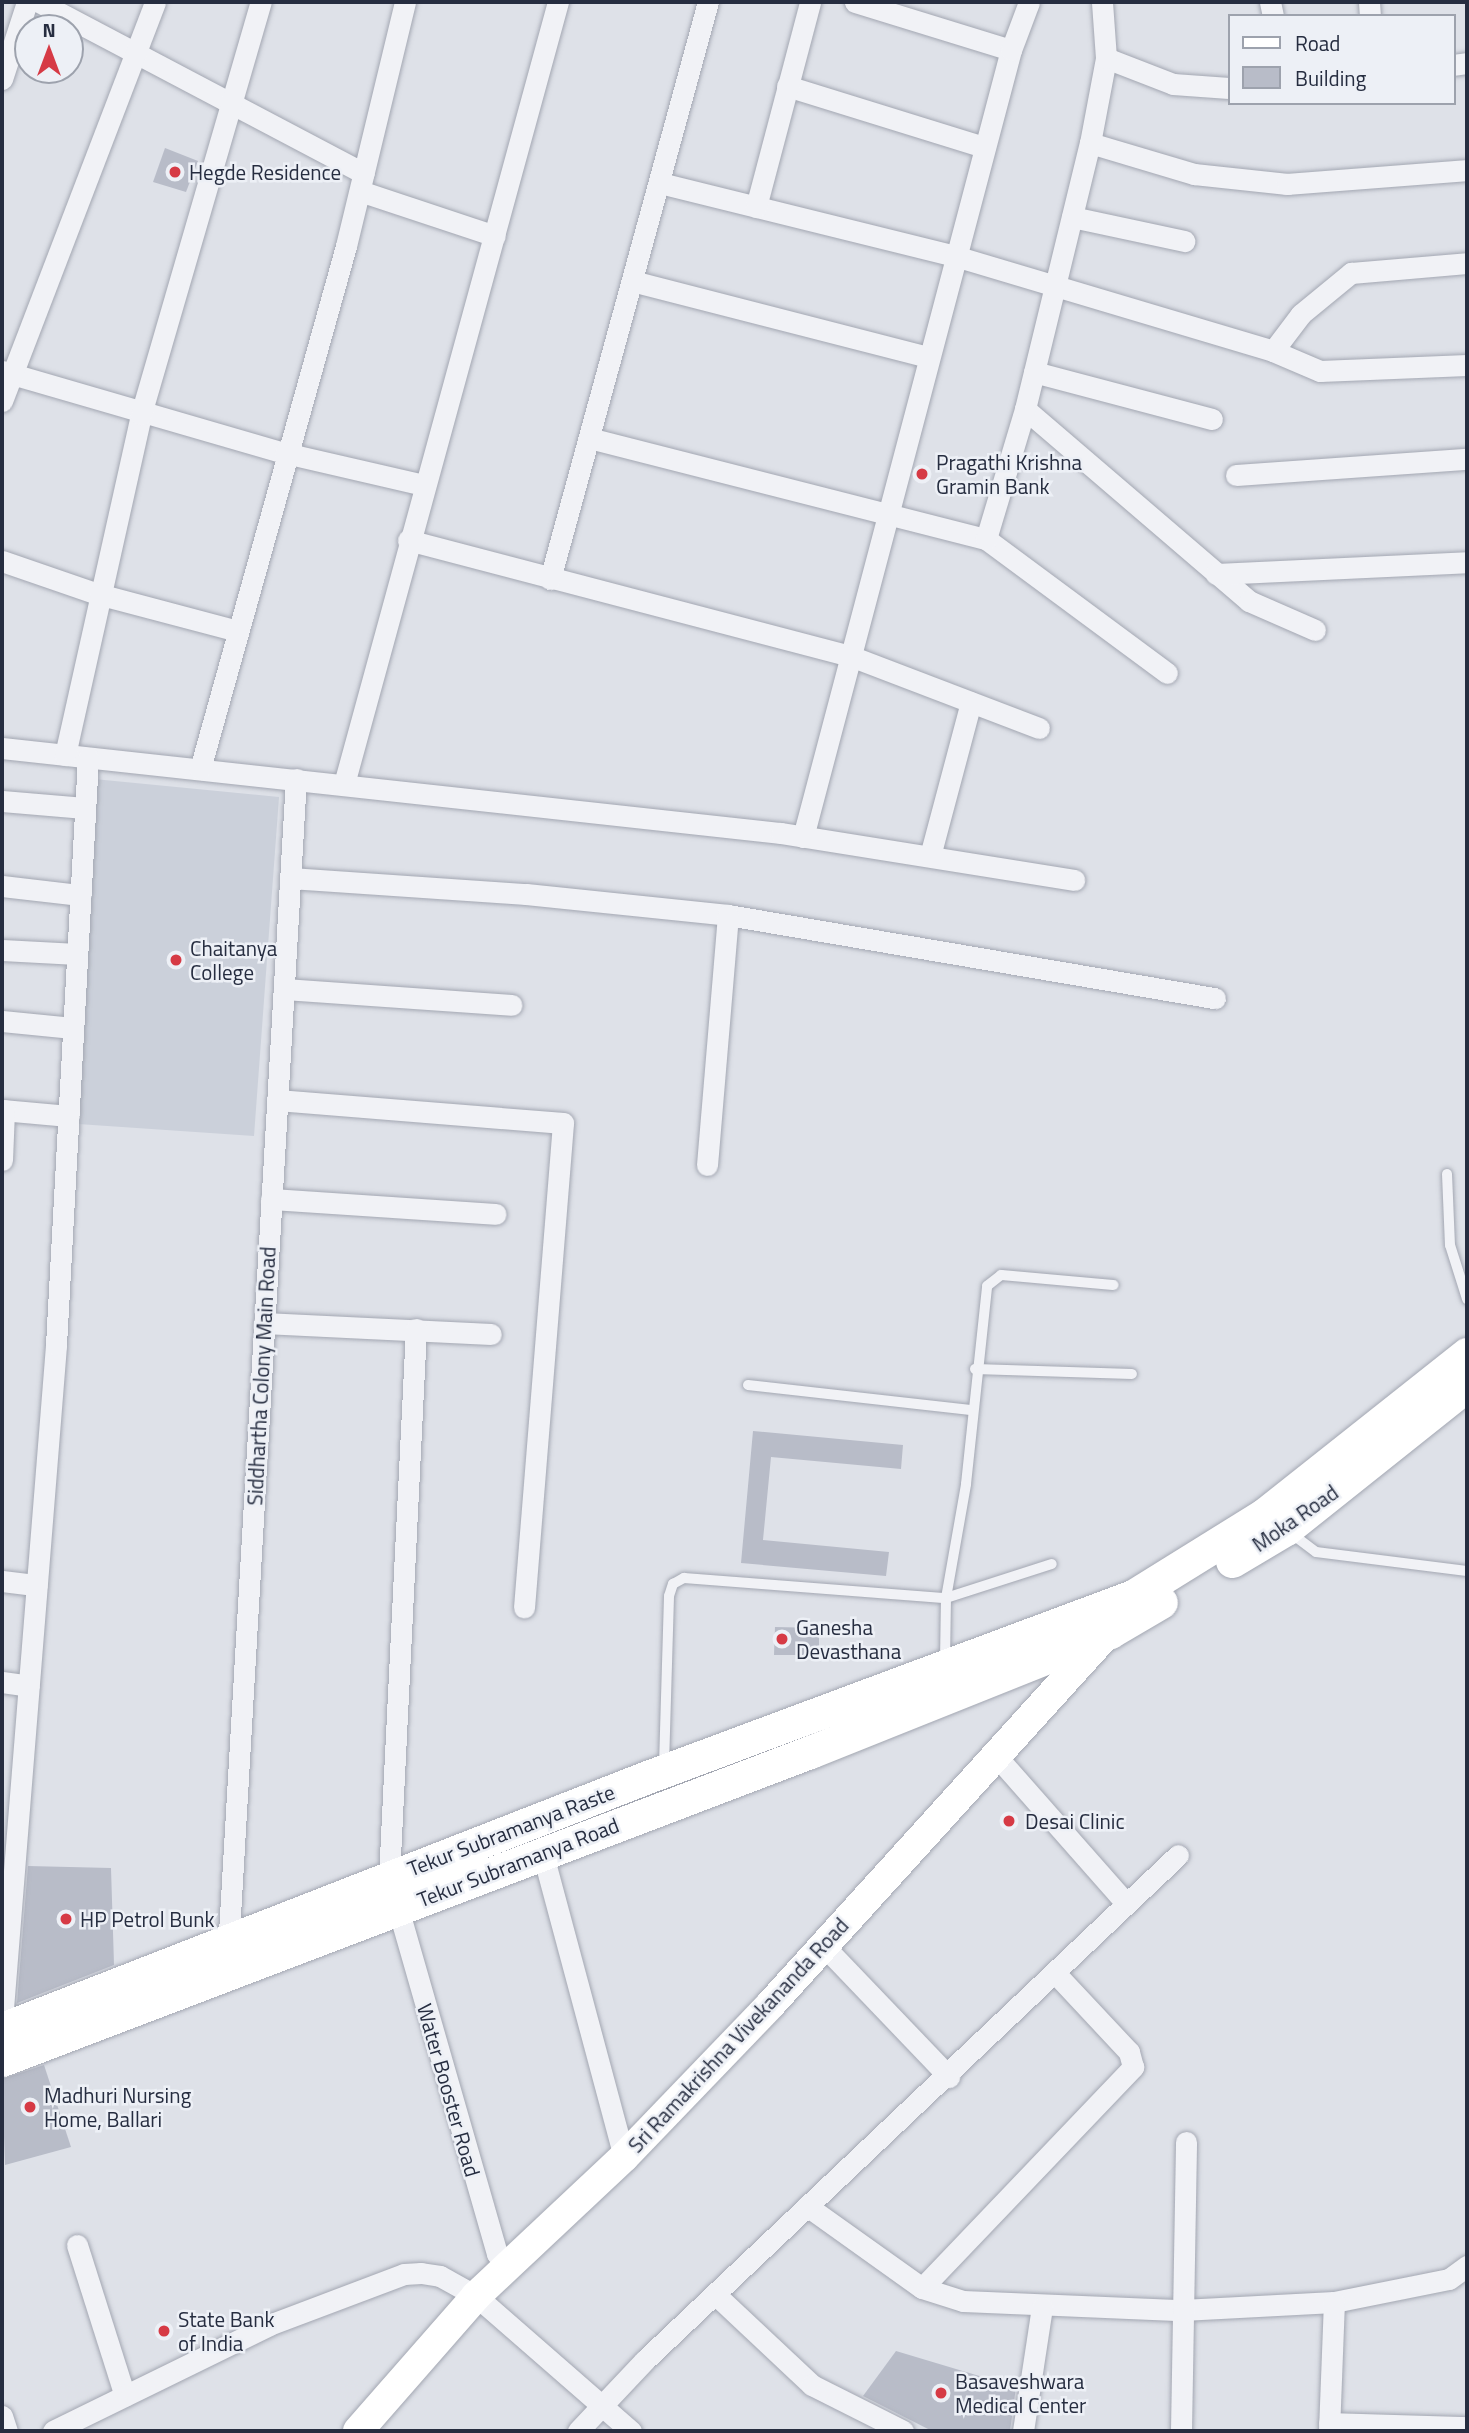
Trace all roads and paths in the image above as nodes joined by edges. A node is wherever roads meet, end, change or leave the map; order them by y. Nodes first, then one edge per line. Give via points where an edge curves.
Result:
1 (27, 2) edge
2 (38, 2) edge
3 (155, 2) edge
4 (261, 2) edge
5 (405, 2) edge
6 (558, 2) edge
7 (708, 2) edge
8 (810, 2) edge
9 (855, 2) edge
10 (1029, 2) edge
11 (1102, 2) edge
12 (920, 12) edge
13 (1010, 50) junction
14 (137, 53) junction
15 (1106, 58) junction
16 (2, 79) edge
17 (788, 86) junction
18 (1228, 88) edge
19 (233, 104) junction
20 (1090, 143) junction
21 (984, 147) junction
22 (1467, 170) edge
23 (362, 182) junction
24 (660, 183) junction
25 (756, 207) junction
26 (1072, 217) junction
27 (495, 236) junction
28 (1184, 241) dead end
29 (955, 256) junction
30 (1467, 264) edge
31 (632, 281) junction
32 (1055, 285) junction
33 (1273, 351) junction
34 (928, 357) junction
35 (1467, 365) edge
36 (7, 372) edge
37 (1034, 372) junction
38 (2, 401) edge
39 (1025, 409) junction
40 (141, 414) junction
41 (1212, 419) dead end
42 (589, 438) junction
43 (285, 453) junction
44 (1467, 459) edge
45 (1236, 475) dead end
46 (424, 485) junction
47 (887, 515) junction
48 (986, 539) junction
49 (408, 540) junction
50 (2, 561) edge
51 (1467, 562) edge
52 (1216, 574) junction
53 (550, 579) junction
54 (98, 594) junction
55 (1315, 630) dead end
56 (238, 631) junction
57 (853, 657) junction
58 (1167, 673) dead end
59 (971, 702) junction
60 (1038, 727) dead end
61 (2, 748) edge
62 (65, 755) junction
63 (88, 758) junction
64 (200, 769) junction
65 (296, 779) junction
66 (344, 784) junction
67 (2, 801) edge
68 (85, 808) junction
69 (803, 837) junction
70 (930, 856) junction
71 (290, 878) junction
72 (1074, 880) dead end
73 (2, 886) edge
74 (80, 895) junction
75 (728, 915) junction
76 (2, 950) edge
77 (77, 954) junction
78 (284, 989) junction
79 (1215, 998) dead end
80 (511, 1005) dead end
81 (2, 1021) edge
82 (73, 1028) junction
83 (277, 1100) junction
84 (3, 1110) edge
85 (69, 1116) junction
86 (2, 1160) edge
87 (707, 1165) dead end
88 (1447, 1174) dead end
89 (271, 1199) junction
90 (496, 1214) dead end
91 (1114, 1285) dead end
92 (1467, 1299) edge
93 (264, 1323) junction
94 (416, 1329) junction
95 (491, 1334) dead end
96 (975, 1369) junction
97 (1132, 1374) dead end
98 (1462, 1378) edge
99 (748, 1385) dead end
100 (971, 1410) junction
101 (1286, 1529) junction
102 (1052, 1564) dead end
103 (1467, 1571) edge
104 (2, 1581) edge
105 (37, 1585) junction
106 (1133, 1596) junction
107 (946, 1598) junction
108 (524, 1607) dead end
109 (1110, 1632) junction
110 (1028, 1651) junction
111 (945, 1667) junction
112 (2, 1682) edge
113 (29, 1686) junction
114 (998, 1758) junction
115 (12, 1762) edge
116 (664, 1771) junction
117 (542, 1851) junction
118 (1178, 1855) dead end
119 (389, 1877) junction
120 (1126, 1903) junction
121 (397, 1909) junction
122 (822, 1944) junction
123 (228, 1958) junction
124 (4, 1968) edge
125 (1055, 1973) junction
126 (2, 2021) edge
127 (2, 2029) edge
128 (2, 2060) edge
129 (949, 2077) junction
130 (1186, 2141) dead end
131 (624, 2157) junction
132 (807, 2206) junction
133 (77, 2245) dead end
134 (510, 2265) junction
135 (1467, 2266) edge
136 (922, 2288) junction
137 (715, 2294) junction
138 (476, 2297) junction
139 (1334, 2302) junction
140 (1042, 2307) junction
141 (1182, 2310) junction
142 (125, 2396) junction
143 (599, 2405) junction
144 (2, 2416) edge
145 (1329, 2427) edge
146 (1467, 2427) edge
147 (7, 2431) edge
148 (53, 2431) edge
149 (358, 2431) edge
150 (578, 2431) edge
151 (631, 2431) edge
152 (904, 2431) edge
153 (1023, 2431) edge
154 (1181, 2431) edge

1 - 16 street
2 - 14 street
3 - 14 street
4 - 19 street
5 - 23 street
6 - 27 street
7 - 24 street
8 - 17 street
9 - 12 street
10 - 13 street
11 - 15 street
12 - 13 street
13 - 21 street
14 - 19 street
14 - 36 street
15 - 18 street via 1173,84
15 - 20 street
17 - 21 street
17 - 25 street
19 - 23 street
19 - 40 street
20 - 22 street via 1194,174 1287,184
20 - 26 street
21 - 29 street
23 - 27 street
23 - 43 street
24 - 25 street
24 - 31 street
25 - 29 street
26 - 28 street
26 - 32 street
27 - 46 street
29 - 32 street
29 - 34 street
30 - 33 street via 1351,273 1301,314
31 - 34 street
31 - 42 street
32 - 33 street
32 - 37 street
33 - 35 street via 1309,369 1336,373
34 - 47 street
36 - 38 street
36 - 40 street
37 - 39 street
37 - 41 street
39 - 48 street
39 - 52 street
40 - 43 street
40 - 54 street
42 - 47 street
42 - 53 street
43 - 46 street
43 - 56 street
44 - 45 street
46 - 49 street
47 - 48 street
47 - 57 street
48 - 58 street
49 - 53 street
49 - 66 street
50 - 54 street
51 - 52 street
52 - 55 street via 1272,615
53 - 57 street
54 - 56 street
54 - 62 street
56 - 64 street
57 - 59 street
57 - 69 street
59 - 60 street
59 - 70 street
61 - 62 street
62 - 63 street
63 - 64 street
63 - 68 street
64 - 65 street
65 - 66 street
65 - 71 street, Siddhartha Colony Main Road
66 - 69 street
67 - 68 street
68 - 74 street
69 - 70 street
70 - 72 street
71 - 75 street
71 - 78 street, Siddhartha Colony Main Road
73 - 74 street
74 - 77 street
75 - 79 street
75 - 87 street
76 - 77 street
77 - 82 street
78 - 80 street
78 - 83 street, Siddhartha Colony Main Road
81 - 82 street
82 - 85 street
83 - 89 street, Siddhartha Colony Main Road
83 - 108 street via 563,1123
84 - 85 street
84 - 86 street
85 - 105 street
88 - 92 lane via 1450,1245
89 - 90 street
89 - 93 street, Siddhartha Colony Main Road
91 - 96 lane via 1001,1275 987,1286
93 - 94 street
93 - 123 street, Siddhartha Colony Main Road
94 - 95 street
94 - 119 street, Water Booster Road
96 - 97 lane
96 - 100 lane
98 - 101 main road, Moka Road
98 - 106 main road, Moka Road via 1265,1514
99 - 100 lane
100 - 107 lane via 966,1484
101 - 103 lane via 1316,1552
101 - 109 main road, Moka Road
102 - 107 lane
104 - 105 street
105 - 113 street
106 - 109 main road, Sri Ramakrishna Vivekananda Road
106 - 110 main road, Moka Road
107 - 111 lane
107 - 116 lane via 684,1577 673,1584 669,1596
109 - 110 main road, Moka Road
109 - 114 main road, Sri Ramakrishna Vivekananda Road
110 - 111 main road, Tekur Subramanya Raste
110 - 117 main road, Tekur Subramanya Road
111 - 116 main road, Tekur Subramanya Raste
112 - 113 street
113 - 115 street
114 - 120 street
114 - 122 main road, Sri Ramakrishna Vivekananda Road
115 - 124 street
116 - 119 main road, Tekur Subramanya Raste
117 - 121 main road, Tekur Subramanya Road
117 - 131 street
118 - 120 street
119 - 121 street, Water Booster Road
119 - 123 main road, Tekur Subramanya Raste
120 - 125 street
121 - 123 main road, Tekur Subramanya Road
121 - 134 street, Water Booster Road via 497,2254
122 - 129 street
122 - 131 main road, Sri Ramakrishna Vivekananda Road
123 - 127 main road, Tekur Subramanya Raste
123 - 128 main road, Tekur Subramanya Road
124 - 126 street
125 - 129 street
125 - 136 street via 1129,2052 1133,2067
129 - 132 street
130 - 141 street
131 - 134 main road, Sri Ramakrishna Vivekananda Road
132 - 136 street
132 - 137 street
133 - 142 street
134 - 138 main road, Sri Ramakrishna Vivekananda Road
135 - 139 street via 1449,2279
136 - 140 street via 962,2301
137 - 143 street
137 - 152 street via 812,2385
138 - 142 street via 440,2276 404,2274 269,2325
138 - 143 street
138 - 149 main road, Sri Ramakrishna Vivekananda Road
139 - 141 street
139 - 145 street
140 - 141 street
140 - 153 street
141 - 154 street
142 - 148 street
143 - 150 street
143 - 151 street
144 - 147 street
145 - 146 street

